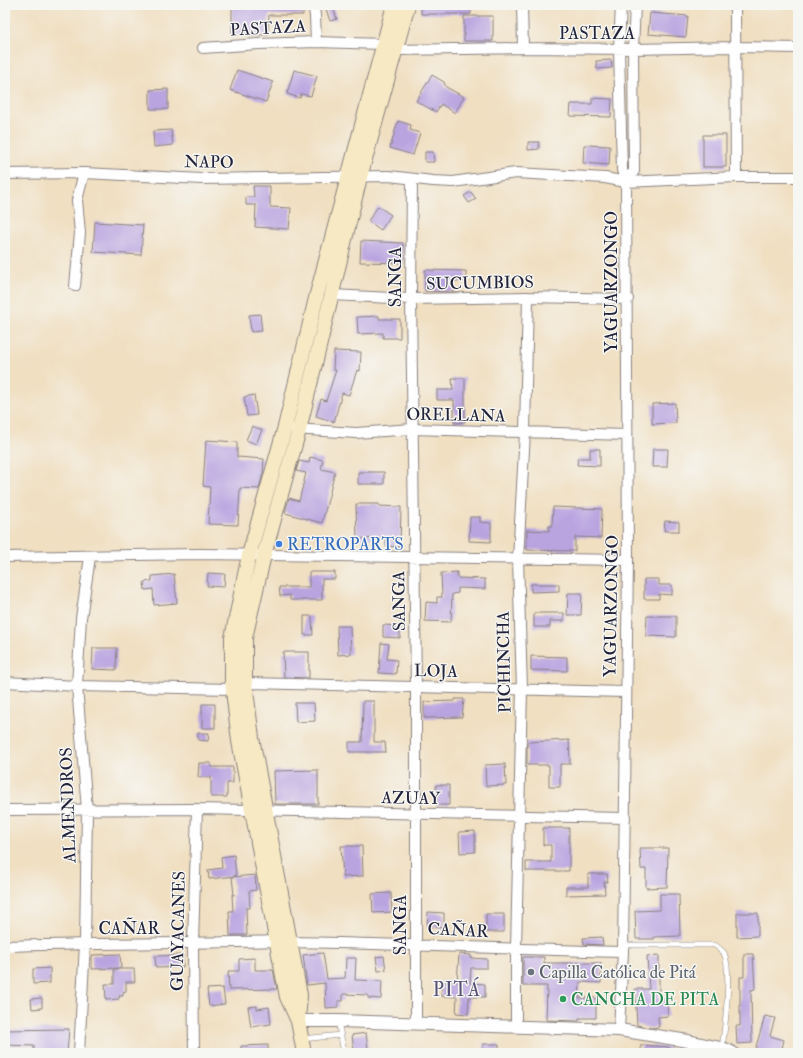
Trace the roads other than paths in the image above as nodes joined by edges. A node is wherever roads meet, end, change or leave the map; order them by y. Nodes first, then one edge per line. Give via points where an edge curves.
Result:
1 (313, 5) edge
2 (394, 5) edge
3 (408, 5) edge
4 (522, 5) edge
5 (620, 5) edge
6 (635, 5) edge
7 (735, 5) edge
8 (316, 42) junction
9 (389, 47) junction
10 (735, 47) junction
11 (203, 48) dead end
12 (523, 48) junction
13 (798, 48) edge
14 (619, 49) junction
15 (633, 49) junction
16 (84, 173) junction
17 (5, 174) edge
18 (354, 177) junction
19 (736, 177) junction
20 (798, 177) edge
21 (412, 178) junction
22 (626, 182) junction
23 (75, 286) dead end
24 (332, 294) junction
25 (528, 298) junction
26 (628, 299) junction
27 (411, 300) junction
28 (284, 427) junction
29 (412, 429) junction
30 (299, 430) junction
31 (525, 432) junction
32 (627, 435) junction
33 (249, 555) junction
34 (264, 555) junction
35 (5, 557) edge
36 (90, 557) junction
37 (415, 557) junction
38 (518, 559) junction
39 (628, 560) junction
40 (5, 682) edge
41 (245, 683) junction
42 (77, 686) junction
43 (416, 686) junction
44 (233, 689) junction
45 (522, 689) junction
46 (626, 692) junction
47 (197, 809) junction
48 (5, 810) edge
49 (87, 810) junction
50 (260, 811) junction
51 (417, 814) junction
52 (519, 816) junction
53 (625, 818) junction
54 (276, 941) junction
55 (290, 942) junction
56 (85, 944) junction
57 (193, 944) junction
58 (415, 944) junction
59 (5, 946) edge
60 (516, 949) junction
61 (623, 949) junction
62 (298, 1021) junction
63 (338, 1021) junction
64 (416, 1024) junction
65 (516, 1026) junction
66 (619, 1030) junction
67 (341, 1035) junction
68 (303, 1046) edge
69 (728, 1051) edge
70 (79, 1053) edge
71 (194, 1053) edge
72 (344, 1053) edge

1 - 8 street
2 - 9 main road
3 - 9 main road
4 - 12 street
5 - 14 street, YAGUARZONGO
6 - 15 street, YAGUARZONGO
7 - 10 street
8 - 9 street, PASTAZA
8 - 11 street, PASTAZA
9 - 12 street, PASTAZA
9 - 18 main road
10 - 13 street, PASTAZA
10 - 15 street, PASTAZA
10 - 19 street
12 - 14 street, PASTAZA
14 - 15 street, PASTAZA
14 - 22 street, YAGUARZONGO via 622,170
15 - 22 street, YAGUARZONGO via 634,171
16 - 17 street, NAPO
16 - 18 street, NAPO via 202,178
16 - 23 street via 77,200 80,233
18 - 21 street, NAPO
18 - 24 main road
18 - 28 main road via 317,294
19 - 20 street, NAPO
19 - 22 street, NAPO
21 - 22 street, NAPO via 453,182 516,173 605,178
21 - 27 street, SANGA
22 - 26 street, YAGUARZONGO
24 - 27 street, SUCUMBIOS
24 - 30 main road
25 - 26 street, SUCUMBIOS
25 - 27 street, SUCUMBIOS
25 - 31 street, PICHINCHA
26 - 32 street, YAGUARZONGO
27 - 29 street, SANGA
28 - 30 street, ORELLANA
28 - 33 main road
29 - 30 street, ORELLANA via 356,432
29 - 31 street, ORELLANA
29 - 37 street, SANGA
30 - 34 main road
31 - 32 street, ORELLANA
31 - 38 street, PICHINCHA
32 - 39 street, YAGUARZONGO
33 - 34 street
33 - 36 street
33 - 44 main road via 232,638
34 - 37 street
34 - 41 main road via 245,638
35 - 36 street
36 - 42 street, ALMENDROS via 81,618
37 - 38 street
37 - 43 street, SANGA
38 - 39 street
38 - 45 street, PICHINCHA
39 - 46 street, YAGUARZONGO
40 - 42 street
41 - 43 street, LOJA
41 - 50 main road
42 - 44 street
42 - 49 street, ALMENDROS
43 - 45 street, LOJA
43 - 51 street, SANGA
44 - 50 main road via 239,740
45 - 46 street, LOJA
45 - 52 street, PICHINCHA
46 - 53 street, YAGUARZONGO
47 - 49 street, AZUAY
47 - 50 street, AZUAY
47 - 57 street, GUAYACANES
48 - 49 street, AZUAY
49 - 56 street, ALMENDROS
50 - 51 street, AZUAY
50 - 54 main road
50 - 55 main road
51 - 52 street, AZUAY
51 - 58 street, SANGA
52 - 53 street, AZUAY
52 - 60 street, PICHINCHA
53 - 61 street, YAGUARZONGO
54 - 57 street, CAÑAR
54 - 62 main road via 287,997
55 - 58 street, CAÑAR
55 - 62 main road via 300,995
56 - 57 street, CAÑAR
56 - 59 street, CAÑAR
56 - 70 street, ALMENDROS
57 - 71 street, GUAYACANES
58 - 60 street, CAÑAR
58 - 64 street, SANGA
60 - 61 street, CAÑAR
60 - 65 street, PICHINCHA
61 - 66 street, YAGUARZONGO
61 - 69 lane via 714,945 724,952 728,966 725,1026
62 - 63 street
62 - 68 main road
63 - 64 street
63 - 67 lane
64 - 65 street
65 - 66 street
66 - 69 street via 688,1041
67 - 68 lane
67 - 72 lane

